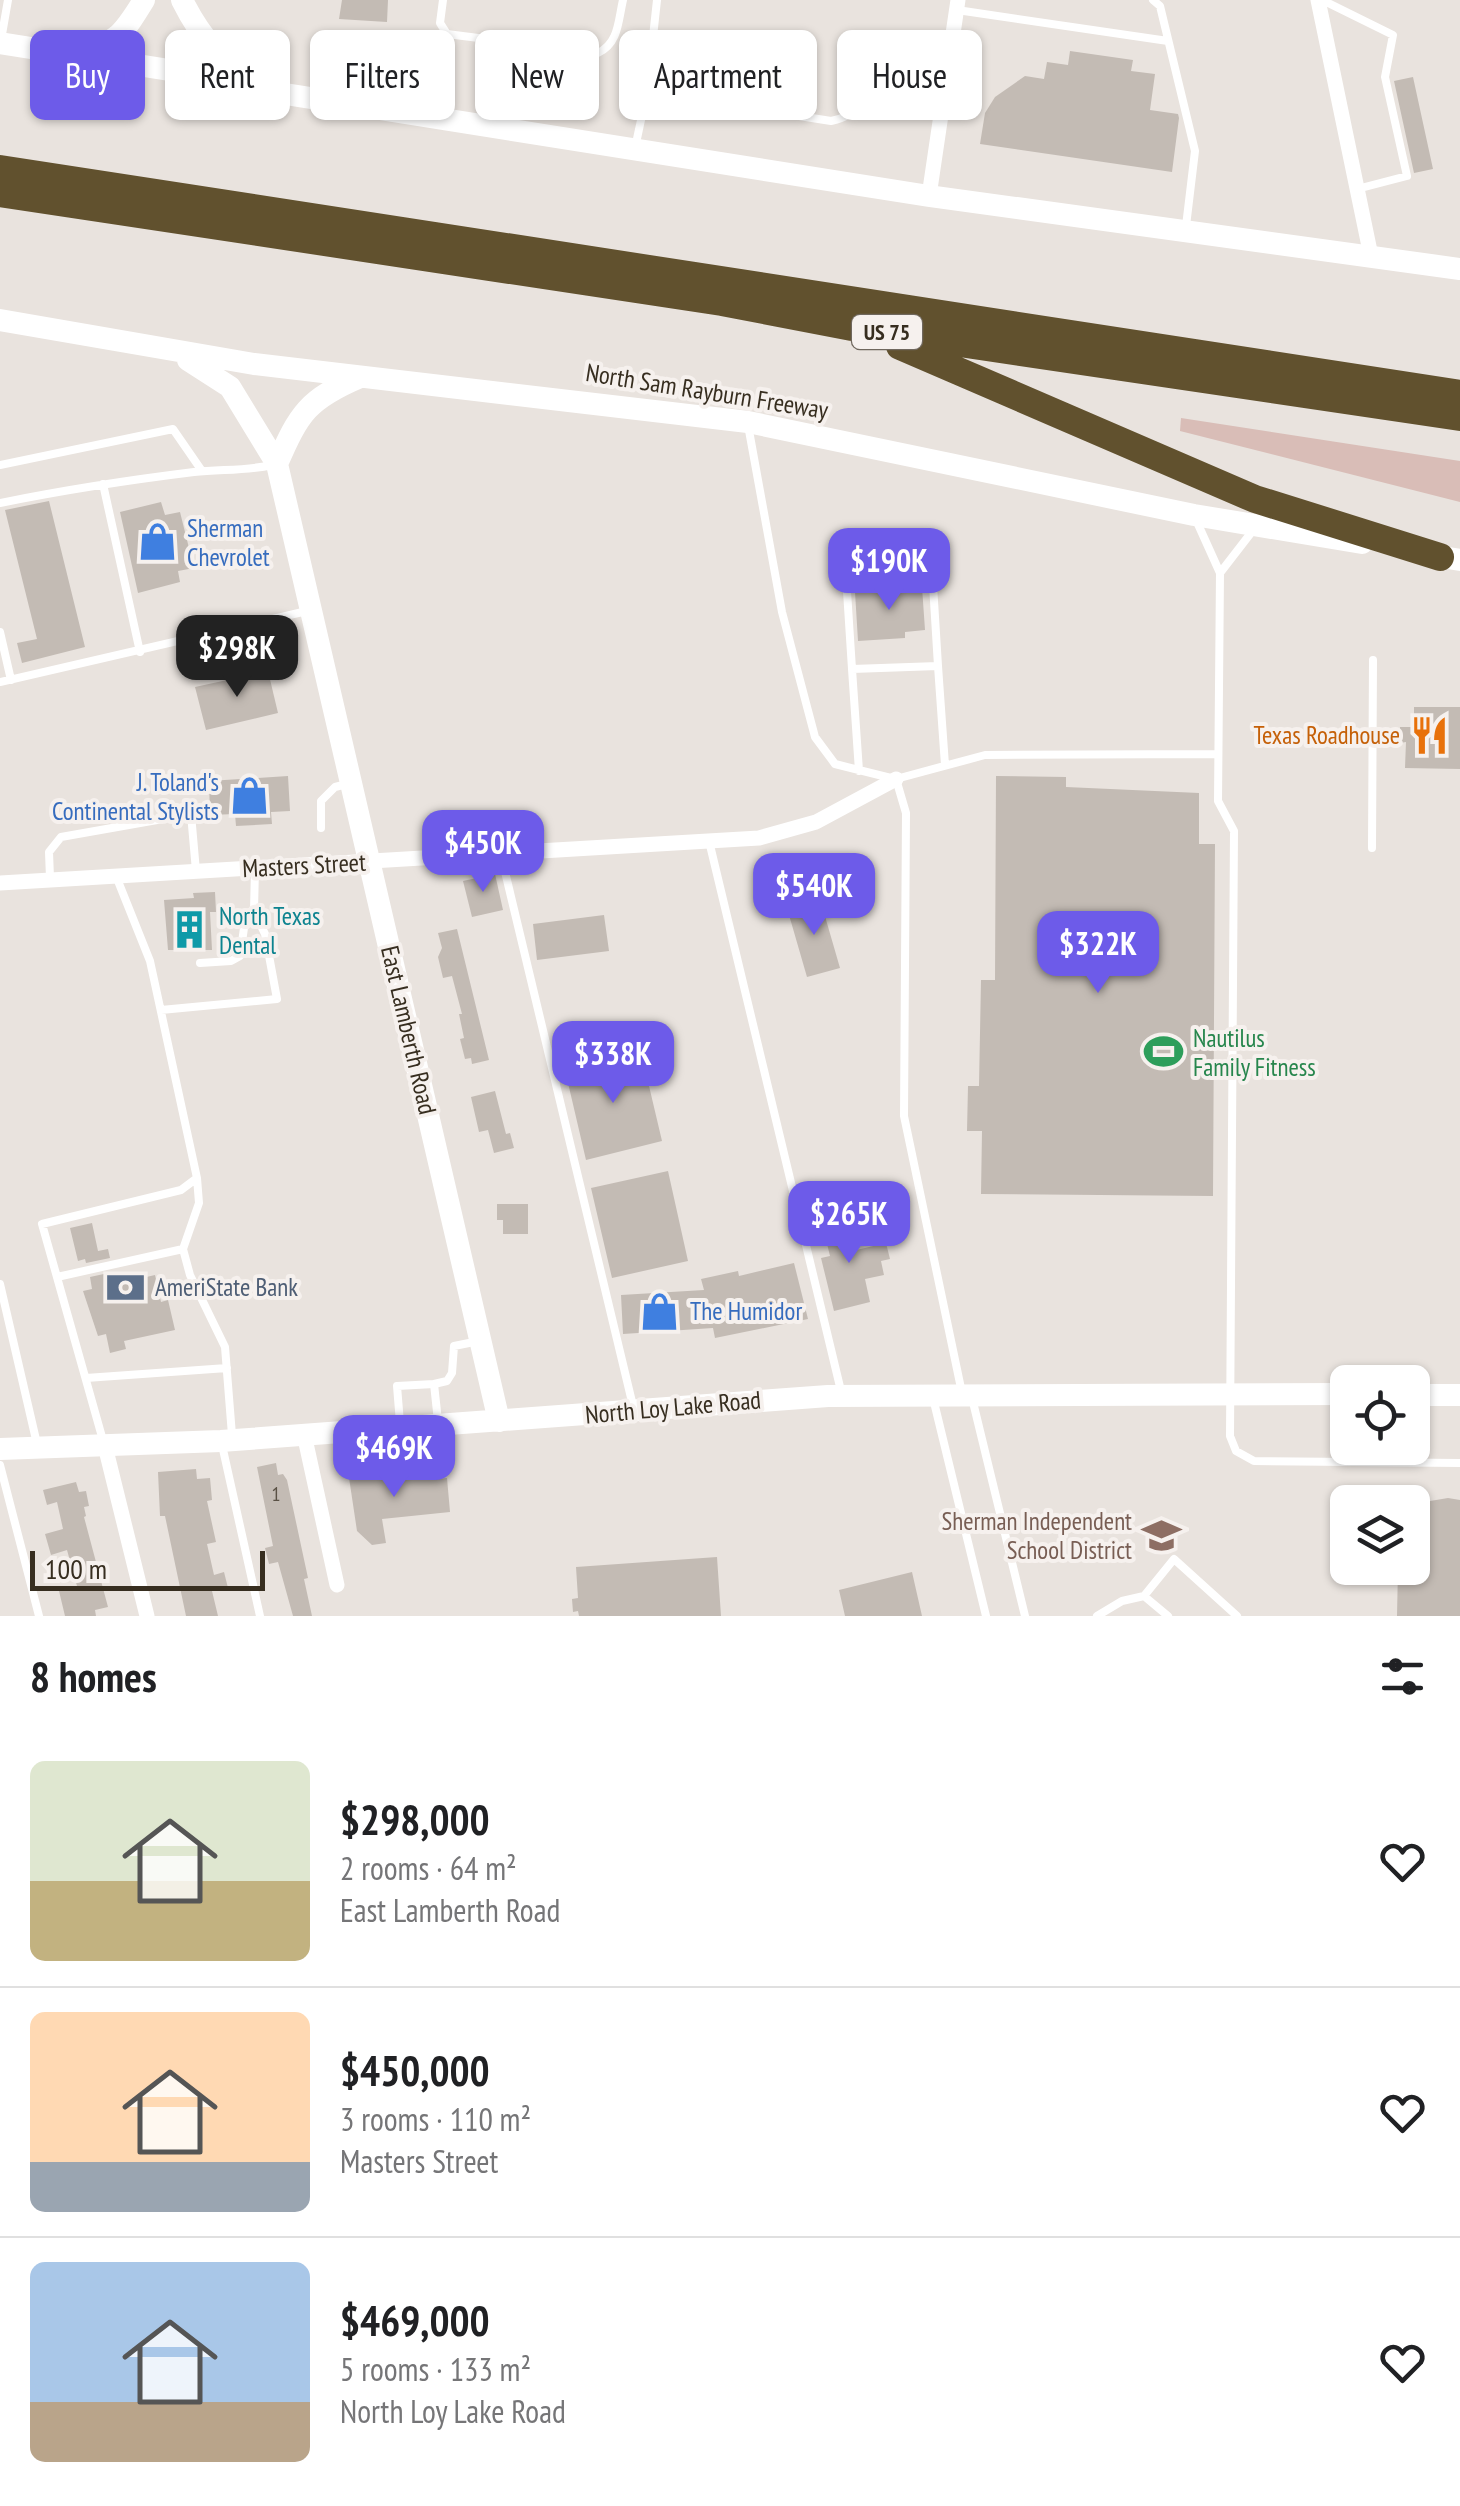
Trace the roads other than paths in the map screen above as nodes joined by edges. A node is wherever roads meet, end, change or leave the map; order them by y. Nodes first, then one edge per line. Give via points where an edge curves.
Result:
1 (8, 0) edge
2 (144, 0) edge
3 (182, 0) edge
4 (443, 0) edge
5 (622, 0) edge
6 (657, 0) edge
7 (1153, 0) edge
8 (1320, 0) edge
9 (958, 5) edge
10 (123, 30) edge
11 (199, 30) edge
12 (653, 30) edge
13 (954, 30) edge
14 (1168, 41) junction
15 (0, 43) edge
16 (30, 48) edge
17 (290, 94) edge
18 (641, 120) edge
19 (940, 120) edge
20 (636, 148) junction
21 (0, 169) edge
22 (1357, 189) junction
23 (0, 193) edge
24 (929, 196) junction
25 (1185, 231) junction
26 (1371, 256) junction
27 (1460, 268) edge
28 (0, 320) edge
29 (852, 327) junction
30 (172, 351) junction
31 (365, 375) junction
32 (1460, 394) edge
33 (1460, 416) edge
34 (748, 422) junction
35 (0, 464) edge
36 (277, 464) junction
37 (202, 471) junction
38 (102, 484) junction
39 (0, 503) edge
40 (1194, 515) junction
41 (1257, 525) junction
42 (1450, 558) edge
43 (1220, 573) junction
44 (311, 610) junction
45 (0, 632) edge
46 (140, 652) junction
47 (1373, 660) dead end
48 (938, 666) junction
49 (852, 670) junction
50 (11, 680) junction
51 (0, 682) edge
52 (1217, 754) junction
53 (945, 764) junction
54 (859, 771) junction
55 (896, 779) junction
56 (352, 783) junction
57 (321, 828) dead end
58 (710, 840) junction
59 (1372, 848) dead end
60 (501, 853) junction
61 (370, 861) junction
62 (254, 868) junction
63 (196, 872) junction
64 (116, 876) junction
65 (50, 880) junction
66 (0, 883) edge
67 (254, 912) junction
68 (200, 962) dead end
69 (161, 1010) junction
70 (197, 1178) junction
71 (183, 1249) junction
72 (57, 1277) junction
73 (0, 1284) edge
74 (480, 1341) junction
75 (227, 1368) junction
76 (86, 1378) junction
77 (434, 1384) junction
78 (966, 1393) junction
79 (1229, 1393) junction
80 (932, 1394) junction
81 (1330, 1394) edge
82 (842, 1395) junction
83 (1430, 1395) edge
84 (1460, 1396) edge
85 (634, 1410) junction
86 (499, 1421) junction
87 (438, 1425) junction
88 (400, 1428) junction
89 (304, 1434) junction
90 (227, 1440) junction
91 (105, 1446) junction
92 (38, 1448) junction
93 (0, 1449) edge
94 (1460, 1463) edge
95 (0, 1465) edge
96 (337, 1585) dead end
97 (1144, 1596) junction
98 (39, 1616) edge
99 (146, 1616) edge
100 (260, 1616) edge
101 (986, 1616) edge
102 (1025, 1616) edge
103 (1098, 1616) edge
104 (1168, 1616) edge
105 (1237, 1616) edge

1 - 15 lane
2 - 10 main road
3 - 11 main road
4 - 5 lane via 440,23 447,34 598,54 615,39
6 - 12 lane
7 - 14 lane
8 - 22 street
8 - 22 lane via 1393,34 1385,78 1406,176
9 - 13 street
9 - 14 lane
14 - 25 lane via 1195,151
15 - 16 main road
17 - 20 main road
18 - 20 lane
19 - 24 street
20 - 24 main road
21 - 32 highway, US 75
22 - 26 street
23 - 29 highway, US 75
24 - 25 main road
25 - 26 main road
26 - 27 main road
28 - 30 main road, North Sam Rayburn Freeway
29 - 33 highway, US 75
29 - 42 highway via 1256,498
30 - 31 main road, North Sam Rayburn Freeway
30 - 36 main road, East Lamberth Road via 230,388
31 - 34 main road, North Sam Rayburn Freeway
31 - 36 main road via 328,390 304,410
34 - 40 main road, North Sam Rayburn Freeway
34 - 54 lane via 782,612 815,737 835,764
35 - 37 lane via 174,429
36 - 37 lane
36 - 44 main road, East Lamberth Road
37 - 38 lane
38 - 39 lane
38 - 46 lane
40 - 41 main road, North Sam Rayburn Freeway
40 - 43 lane
41 - 42 main road, North Sam Rayburn Freeway
41 - 43 lane
43 - 52 lane
44 - 46 lane
44 - 56 main road, East Lamberth Road
45 - 50 lane
46 - 50 lane
47 - 59 lane
48 - 49 lane
48 - 49 lane via 932,552 845,560
48 - 53 lane
49 - 54 lane
50 - 51 lane
52 - 53 lane via 985,755
52 - 79 lane via 1218,801 1234,831
53 - 55 lane
54 - 55 lane
55 - 58 street, Masters Street via 816,822 760,838
55 - 78 lane via 906,813 904,1116
56 - 57 lane via 321,801
56 - 61 main road, East Lamberth Road
58 - 60 street, Masters Street
58 - 82 lane
60 - 61 street, Masters Street
60 - 85 lane
61 - 62 street, Masters Street
61 - 74 main road, East Lamberth Road
62 - 63 street, Masters Street
62 - 67 lane
63 - 64 street, Masters Street
63 - 65 lane via 191,814 61,837 49,852
64 - 65 street, Masters Street
64 - 69 lane via 150,960
65 - 66 street, Masters Street
67 - 68 lane via 240,956
67 - 69 lane via 266,934 277,999
69 - 70 lane
70 - 71 lane via 200,1203
70 - 72 lane via 181,1190 42,1224
71 - 72 lane
71 - 75 lane via 225,1346
72 - 76 lane
73 - 92 lane
74 - 77 lane via 454,1346 452,1373
74 - 86 main road, East Lamberth Road
75 - 76 lane
75 - 90 lane
76 - 91 lane
77 - 87 lane
77 - 88 lane via 397,1386
78 - 79 main road, North Loy Lake Road
78 - 80 main road, North Loy Lake Road
78 - 102 lane
79 - 81 main road, North Loy Lake Road
79 - 94 lane via 1230,1436 1236,1451 1254,1461
80 - 82 main road, North Loy Lake Road
80 - 101 lane
82 - 85 main road, North Loy Lake Road
83 - 84 main road
85 - 86 main road, North Loy Lake Road
86 - 87 main road, North Loy Lake Road
87 - 88 main road, North Loy Lake Road
88 - 89 main road, North Loy Lake Road
89 - 90 main road, North Loy Lake Road
89 - 96 street
90 - 91 main road, North Loy Lake Road
90 - 100 lane
91 - 92 main road, North Loy Lake Road
91 - 99 street
92 - 93 main road, North Loy Lake Road
95 - 98 lane
97 - 103 lane via 1122,1600
97 - 104 lane
97 - 105 lane via 1174,1560

